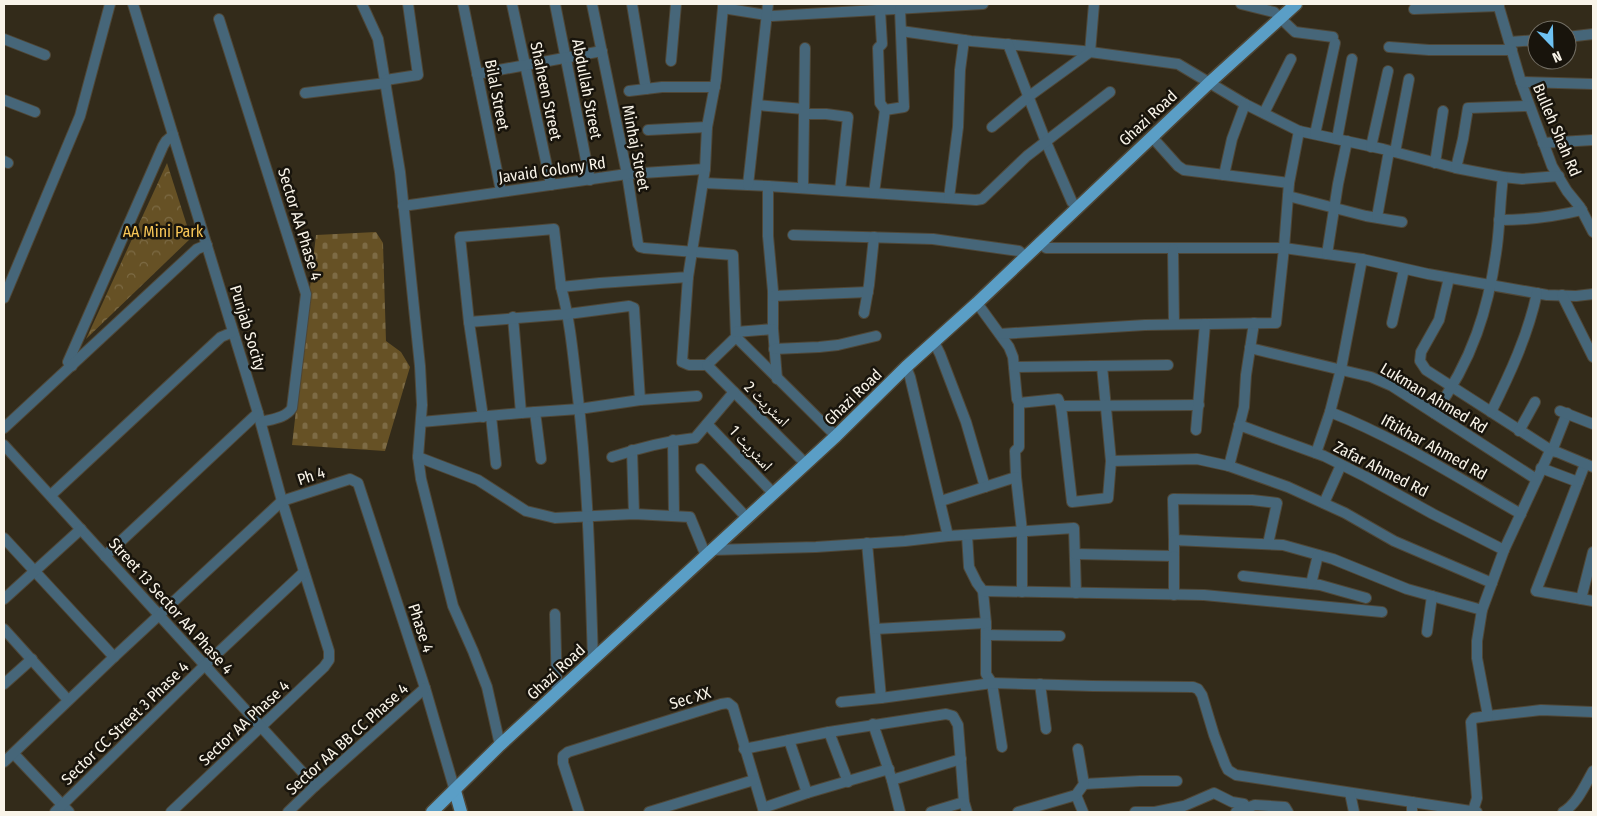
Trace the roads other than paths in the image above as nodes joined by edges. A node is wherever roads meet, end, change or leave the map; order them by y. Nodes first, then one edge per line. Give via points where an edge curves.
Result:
1 (110, 4) edge
2 (133, 4) edge
3 (362, 4) edge
4 (408, 4) edge
5 (463, 4) edge
6 (512, 4) edge
7 (555, 4) edge
8 (592, 4) edge
9 (632, 4) edge
10 (676, 4) edge
11 (768, 4) edge
12 (983, 4) edge
13 (1094, 4) edge
14 (1241, 4) edge
15 (1296, 4) edge
16 (939, 5) edge
17 (1499, 5) edge
18 (723, 6) edge
19 (900, 9) junction
20 (880, 10) junction
21 (1414, 10) dead end
22 (766, 15) junction
23 (1281, 18) junction
24 (220, 19) dead end
25 (901, 31) junction
26 (1593, 34) edge
27 (1577, 36) edge
28 (4, 39) edge
29 (964, 40) junction
30 (1527, 42) edge
31 (1008, 44) junction
32 (1511, 46) junction
33 (1390, 47) dead end
34 (804, 48) dead end
35 (602, 50) junction
36 (1090, 52) junction
37 (45, 55) dead end
38 (565, 57) junction
39 (1291, 59) dead end
40 (1352, 59) dead end
41 (671, 61) dead end
42 (525, 65) junction
43 (1388, 71) dead end
44 (477, 74) junction
45 (1409, 79) dead end
46 (386, 81) junction
47 (1521, 82) junction
48 (1209, 84) junction
49 (1593, 84) edge
50 (715, 87) junction
51 (646, 89) junction
52 (629, 91) dead end
53 (1110, 92) dead end
54 (305, 93) dead end
55 (1028, 97) junction
56 (4, 100) edge
57 (1245, 104) junction
58 (757, 105) junction
59 (1529, 106) junction
60 (885, 110) junction
61 (1443, 111) dead end
62 (35, 112) dead end
63 (804, 112) junction
64 (1264, 113) junction
65 (707, 127) junction
66 (992, 127) dead end
67 (648, 130) dead end
68 (1299, 131) junction
69 (1315, 134) junction
70 (173, 135) junction
71 (1152, 137) junction
72 (1342, 140) junction
73 (1593, 140) edge
74 (1046, 142) junction
75 (1544, 143) junction
76 (1370, 146) junction
77 (1392, 152) junction
78 (1435, 163) junction
79 (1456, 168) junction
80 (705, 169) junction
81 (627, 174) junction
82 (1224, 175) junction
83 (1502, 176) junction
84 (1559, 176) junction
85 (590, 180) junction
86 (1289, 183) junction
87 (703, 184) junction
88 (551, 185) junction
89 (748, 185) junction
90 (768, 186) junction
91 (802, 188) junction
92 (840, 190) junction
93 (501, 192) junction
94 (874, 193) junction
95 (1288, 196) junction
96 (949, 198) junction
97 (403, 206) junction
98 (1077, 207) junction
99 (1334, 208) junction
100 (1582, 210) junction
101 (1377, 218) junction
102 (1499, 220) junction
103 (1402, 222) dead end
104 (1593, 232) edge
105 (793, 236) dead end
106 (874, 237) junction
107 (1040, 242) junction
108 (207, 245) junction
109 (1173, 248) junction
110 (1284, 248) junction
111 (692, 251) junction
112 (1327, 254) junction
113 (1025, 256) junction
114 (1362, 259) junction
115 (1404, 269) junction
116 (688, 277) junction
117 (1449, 278) junction
118 (1491, 285) junction
119 (561, 287) junction
120 (868, 292) junction
121 (1537, 293) junction
122 (1593, 294) edge
123 (1562, 295) junction
124 (773, 296) junction
125 (4, 298) edge
126 (976, 303) junction
127 (864, 313) dead end
128 (568, 314) junction
129 (513, 317) junction
130 (469, 322) junction
131 (1254, 323) junction
132 (1392, 323) dead end
133 (1174, 324) junction
134 (1205, 324) junction
135 (772, 329) junction
136 (233, 332) junction
137 (736, 334) junction
138 (1000, 334) junction
139 (876, 336) dead end
140 (934, 342) junction
141 (1250, 348) junction
142 (774, 349) junction
143 (1593, 357) edge
144 (1168, 364) dead end
145 (707, 365) junction
146 (72, 366) junction
147 (1102, 366) junction
148 (906, 367) junction
149 (1014, 367) junction
150 (1341, 369) junction
151 (777, 379) junction
152 (1452, 386) junction
153 (734, 392) junction
154 (697, 396) dead end
155 (640, 400) junction
156 (1535, 402) dead end
157 (1019, 403) junction
158 (1105, 405) junction
159 (1199, 405) junction
160 (1061, 406) junction
161 (579, 409) junction
162 (535, 412) junction
163 (1330, 412) junction
164 (1491, 412) junction
165 (521, 413) junction
166 (1434, 413) junction
167 (487, 416) junction
168 (260, 418) junction
169 (421, 422) junction
170 (707, 424) junction
171 (1593, 424) edge
172 (1239, 425) junction
173 (4, 428) edge
174 (1196, 430) dead end
175 (1519, 431) junction
176 (836, 436) junction
177 (673, 440) junction
178 (4, 446) edge
179 (632, 450) junction
180 (1552, 451) junction
181 (1316, 453) junction
182 (418, 457) junction
183 (612, 457) dead end
184 (541, 459) dead end
185 (1111, 461) junction
186 (496, 464) dead end
187 (806, 464) junction
188 (1341, 465) junction
189 (1589, 465) edge
190 (1229, 466) junction
191 (1541, 468) junction
192 (700, 469) dead end
193 (1016, 477) junction
194 (350, 479) joint
195 (1536, 479) junction
196 (1578, 482) junction
197 (985, 487) junction
198 (773, 494) junction
199 (50, 495) junction
200 (282, 501) junction
201 (941, 501) junction
202 (1324, 503) junction
203 (634, 514) junction
204 (1521, 514) junction
205 (588, 515) junction
206 (674, 515) junction
207 (747, 518) junction
208 (81, 529) junction
209 (1022, 531) junction
210 (967, 535) junction
211 (948, 536) junction
212 (4, 538) edge
213 (1174, 540) junction
214 (867, 544) junction
215 (1268, 544) junction
216 (1504, 550) junction
217 (1593, 552) edge
218 (709, 553) junction
219 (1075, 554) junction
220 (1318, 555) junction
221 (105, 556) junction
222 (1174, 556) junction
223 (34, 571) junction
224 (304, 572) junction
225 (1243, 576) dead end
226 (1492, 583) junction
227 (1311, 584) junction
228 (983, 591) junction
229 (1022, 592) junction
230 (1076, 593) junction
231 (1174, 595) junction
232 (1432, 596) junction
233 (1366, 598) dead end
234 (4, 599) edge
235 (1581, 599) junction
236 (1593, 601) edge
237 (1482, 610) junction
238 (1382, 612) dead end
239 (555, 614) dead end
240 (160, 615) junction
241 (986, 624) junction
242 (4, 629) edge
243 (875, 629) junction
244 (1427, 632) dead end
245 (986, 635) junction
246 (1060, 636) dead end
247 (329, 651) joint
248 (114, 657) junction
249 (32, 659) junction
250 (593, 660) junction
251 (205, 666) junction
252 (992, 683) junction
253 (4, 684) edge
254 (1040, 684) junction
255 (425, 688) junction
256 (556, 694) junction
257 (881, 698) junction
258 (68, 700) junction
259 (841, 702) dead end
260 (1593, 712) edge
261 (1488, 716) junction
262 (873, 724) junction
263 (260, 727) junction
264 (1046, 728) dead end
265 (829, 732) junction
266 (789, 740) junction
267 (500, 746) junction
268 (1002, 747) dead end
269 (744, 749) junction
270 (1078, 749) dead end
271 (14, 754) junction
272 (961, 759) junction
273 (4, 762) edge
274 (1593, 771) edge
275 (890, 775) junction
276 (754, 780) junction
277 (1177, 781) dead end
278 (848, 782) junction
279 (1084, 784) junction
280 (315, 786) junction
281 (455, 791) junction
282 (808, 792) junction
283 (1350, 792) junction
284 (1076, 795) junction
285 (964, 802) junction
286 (1412, 807) edge
287 (1247, 808) junction
288 (62, 810) edge
289 (764, 810) edge
290 (171, 812) edge
291 (288, 812) edge
292 (432, 812) edge
293 (461, 812) edge
294 (579, 812) edge
295 (649, 812) edge
296 (900, 812) edge
297 (931, 812) edge
298 (967, 812) edge
299 (1018, 812) edge
300 (1083, 812) edge
301 (1135, 812) edge
302 (1236, 812) edge
303 (1288, 812) edge
304 (1354, 812) edge
305 (1475, 812) edge
306 (1563, 812) edge

1 - 125 street via 80,116
2 - 70 street, Punjab Socity
3 - 46 street via 378,39
4 - 46 street via 418,76
5 - 44 street, Bilal Street
6 - 42 street, Shaheen Street
7 - 38 street, Abdullah Street
8 - 35 street, Minhaj Street
9 - 51 street
10 - 41 street
11 - 22 street
12 - 16 street
13 - 36 street
14 - 23 street via 1274,12
15 - 23 main road, Ghazi Road
16 - 19 street
17 - 21 street
17 - 32 street, Bulleh Shah Rd
18 - 22 street
18 - 50 street
19 - 20 street
19 - 25 street
20 - 22 street
20 - 60 street via 880,103
22 - 58 street
23 - 48 main road, Ghazi Road
23 - 69 street via 1295,32 1334,40
24 - 168 street, Sector AA Phase 4 via 306,294 292,408 284,415
25 - 29 street
25 - 60 street via 904,107
26 - 27 street
28 - 37 street
29 - 31 street
29 - 96 street
30 - 32 street
31 - 36 street
31 - 55 street
32 - 33 street via 1429,50
32 - 47 street, Bulleh Shah Rd
34 - 63 street
35 - 38 street
35 - 81 street, Minhaj Street
36 - 48 street via 1178,64
36 - 55 street
38 - 42 street
38 - 85 street, Abdullah Street
39 - 64 street
40 - 72 street
42 - 44 street
42 - 88 street, Shaheen Street
43 - 76 street
44 - 93 street, Bilal Street
45 - 77 street
46 - 54 street
46 - 97 street
47 - 49 street
47 - 59 street, Bulleh Shah Rd
48 - 57 street
48 - 71 main road, Ghazi Road
50 - 51 street
50 - 65 street
51 - 52 street
53 - 74 street
55 - 66 street
55 - 74 street
56 - 62 street
57 - 64 street
57 - 82 street via 1232,139
58 - 63 street
58 - 89 street
59 - 75 street, Bulleh Shah Rd
59 - 79 street via 1468,108
60 - 94 street
61 - 78 street
63 - 91 street
63 - 92 street via 848,117
64 - 68 street
65 - 67 street
65 - 80 street
68 - 69 street
68 - 86 street
69 - 72 street
70 - 108 street, Punjab Socity
70 - 146 street via 163,146 68,362
71 - 82 street via 1184,170
71 - 98 main road, Ghazi Road
72 - 76 street
72 - 99 street
73 - 75 street
74 - 96 street via 982,199
74 - 98 street
75 - 84 street, Bulleh Shah Rd
76 - 77 street
77 - 78 street
77 - 101 street
78 - 79 street
79 - 83 street
80 - 81 street, Javaid Colony Rd
80 - 87 street
81 - 85 street, Javaid Colony Rd
81 - 111 street, Minhaj Street via 640,247
82 - 86 street
83 - 84 street via 1522,179
83 - 102 street
84 - 100 street, Bulleh Shah Rd
85 - 88 street, Javaid Colony Rd
86 - 95 street
87 - 89 street
87 - 111 street
88 - 93 street, Javaid Colony Rd
89 - 90 street
90 - 91 street
90 - 124 street
91 - 92 street
92 - 94 street
93 - 97 street, Javaid Colony Rd
94 - 96 street
95 - 99 street
95 - 110 street
97 - 169 street via 420,366
98 - 107 main road, Ghazi Road
99 - 101 street
99 - 112 street
100 - 102 street via 1528,220
100 - 104 street, Bulleh Shah Rd
101 - 103 street
102 - 118 street
105 - 106 street
106 - 113 street via 996,246 1020,250
106 - 120 street
107 - 109 street via 1046,248
107 - 113 main road, Ghazi Road
108 - 136 street, Punjab Socity
108 - 146 street via 197,249
109 - 110 street
109 - 133 street
110 - 112 street
110 - 131 street via 1276,322
111 - 116 street
111 - 137 street via 733,255
112 - 114 street
113 - 126 main road, Ghazi Road
114 - 115 street
114 - 150 street
115 - 117 street
115 - 132 street
116 - 119 street
116 - 145 street via 682,362
117 - 118 street
117 - 152 street via 1439,320 1421,352 1420,361 1426,370
118 - 121 street
118 - 152 street via 1477,335
119 - 128 street
119 - 130 street via 554,229 460,237
120 - 124 street
120 - 127 street
121 - 123 street
121 - 164 street via 1523,343
122 - 123 street
123 - 143 street
124 - 135 street
126 - 138 street
126 - 140 main road, Ghazi Road
128 - 129 street
128 - 155 street via 634,308
128 - 161 street
129 - 130 street
129 - 165 street
130 - 167 street
131 - 134 street
131 - 141 street
133 - 134 street
133 - 138 street
134 - 159 street
135 - 137 street
135 - 142 street
136 - 168 street, Punjab Socity
136 - 199 street via 221,337
137 - 145 street
137 - 151 street
138 - 149 street via 1009,347
139 - 142 street via 828,346
140 - 148 main road, Ghazi Road
140 - 197 street via 966,422
141 - 150 street, Lukman Ahmed Rd
141 - 172 street
142 - 151 street
144 - 147 street
145 - 153 street, اسٹریٹ 2
146 - 173 street
147 - 149 street
147 - 158 street
148 - 176 main road, Ghazi Road
148 - 201 street
149 - 157 street
150 - 163 street
150 - 166 street, Lukman Ahmed Rd via 1392,386
151 - 176 street
152 - 164 street
152 - 166 street
153 - 170 street
153 - 187 street, اسٹریٹ 2
154 - 155 street
155 - 161 street
156 - 175 street
157 - 160 street via 1058,399
157 - 193 street
158 - 159 street
158 - 160 street
158 - 185 street
159 - 174 street
160 - 185 street via 1072,502 1108,498
161 - 162 street
161 - 205 street
162 - 165 street
162 - 184 street
163 - 181 street
163 - 204 street, Iftikhar Ahmed Rd via 1401,445
164 - 175 street
165 - 167 street
166 - 195 street, Lukman Ahmed Rd
167 - 169 street
167 - 186 street
168 - 200 street, Punjab Socity
168 - 221 street, Sector AA Phase 4
169 - 182 street
170 - 177 street via 694,438
170 - 198 street, اسٹریٹ 1
171 - 180 street via 1564,412
172 - 181 street, Zafar Ahmed Rd
172 - 190 street
175 - 180 street
176 - 187 main road, Ghazi Road
177 - 179 street
177 - 206 street
178 - 199 street, Street 13 Sector AA Phase 4
179 - 183 street
179 - 203 street
180 - 189 street
180 - 191 street
181 - 188 street, Zafar Ahmed Rd
182 - 205 street via 478,480 526,511 555,518
182 - 267 street via 446,583 487,687
185 - 190 street via 1197,459
187 - 198 main road, Ghazi Road
188 - 202 street
188 - 216 street, Zafar Ahmed Rd
189 - 196 street
190 - 202 street
191 - 195 street
191 - 196 street
192 - 207 street
193 - 197 street
193 - 209 street
194 - 200 street, Ph 4
194 - 255 street, Phase 4 via 358,483
195 - 204 street
196 - 235 street via 1536,591
197 - 201 street
198 - 207 main road, Ghazi Road
199 - 208 street, Street 13 Sector AA Phase 4
200 - 224 street, Punjab Socity
200 - 240 street
201 - 211 street
202 - 226 street via 1394,541
203 - 205 street
203 - 206 street
204 - 216 street
205 - 250 street
206 - 218 street via 690,517
207 - 218 main road, Ghazi Road
208 - 221 street, Street 13 Sector AA Phase 4
208 - 223 street
209 - 210 street
209 - 219 street via 1074,528
209 - 229 street
210 - 211 street
210 - 228 street via 970,567
211 - 214 street
212 - 223 street
213 - 215 street
213 - 215 street via 1173,499 1252,500 1276,503
213 - 222 street
214 - 218 street
214 - 243 street
215 - 220 street
216 - 226 street
217 - 235 street
218 - 250 main road, Ghazi Road
219 - 222 street
219 - 230 street
220 - 227 street
220 - 232 street
221 - 240 street, Street 13 Sector AA Phase 4
222 - 231 street
223 - 234 street
223 - 248 street
224 - 247 street, Punjab Socity
224 - 251 street, Sector CC Street 3 Phase 4
225 - 227 street
226 - 237 street
227 - 233 street
228 - 229 street
228 - 241 street
229 - 230 street
230 - 231 street
231 - 238 street
232 - 237 street
232 - 244 street
235 - 236 street
237 - 261 street via 1477,658
239 - 256 street
240 - 248 street
240 - 251 street, Street 13 Sector AA Phase 4
241 - 243 street
241 - 245 street
242 - 249 street
243 - 257 street
245 - 246 street
245 - 252 street via 986,674
247 - 263 street, Sector AA Phase 4 via 329,660 324,668
248 - 258 street
249 - 253 street
249 - 258 street
250 - 256 main road, Ghazi Road
251 - 263 street, Street 13 Sector AA Phase 4
251 - 288 street, Sector CC Street 3 Phase 4
252 - 254 street
252 - 257 street
252 - 268 street
254 - 264 street
254 - 283 street via 1184,686 1198,689 1228,770 1236,775
255 - 280 street, Sector AA BB CC Phase 4
255 - 281 street, Phase 4
256 - 267 main road, Ghazi Road
257 - 259 street
258 - 271 street
260 - 261 street via 1541,710
261 - 305 street via 1474,718 1471,722 1477,798
262 - 265 street
262 - 272 street via 946,714 953,716 958,725
262 - 275 street
263 - 280 street, Street 13 Sector AA Phase 4
263 - 290 street, Sector AA Phase 4
265 - 266 street
265 - 278 street
266 - 269 street
266 - 282 street
267 - 281 main road, Ghazi Road
269 - 276 street, Sec XX
269 - 294 street, Sec XX via 733,707 728,703 568,752 563,756 563,763
270 - 279 street
271 - 273 street
271 - 288 street
272 - 275 street
272 - 285 street
274 - 306 street via 1570,808
275 - 278 street
275 - 296 street
276 - 289 street, Sec XX
276 - 295 street
277 - 279 street
278 - 282 street
279 - 284 street
280 - 291 street, Sector AA BB CC Phase 4
281 - 292 main road, Ghazi Road
281 - 293 main road
282 - 289 street
283 - 286 street
283 - 304 street
284 - 299 street
284 - 300 street
285 - 297 street
285 - 298 street
286 - 305 street
287 - 301 street via 1214,793 1184,806
287 - 302 street
287 - 303 street via 1255,805 1285,807

